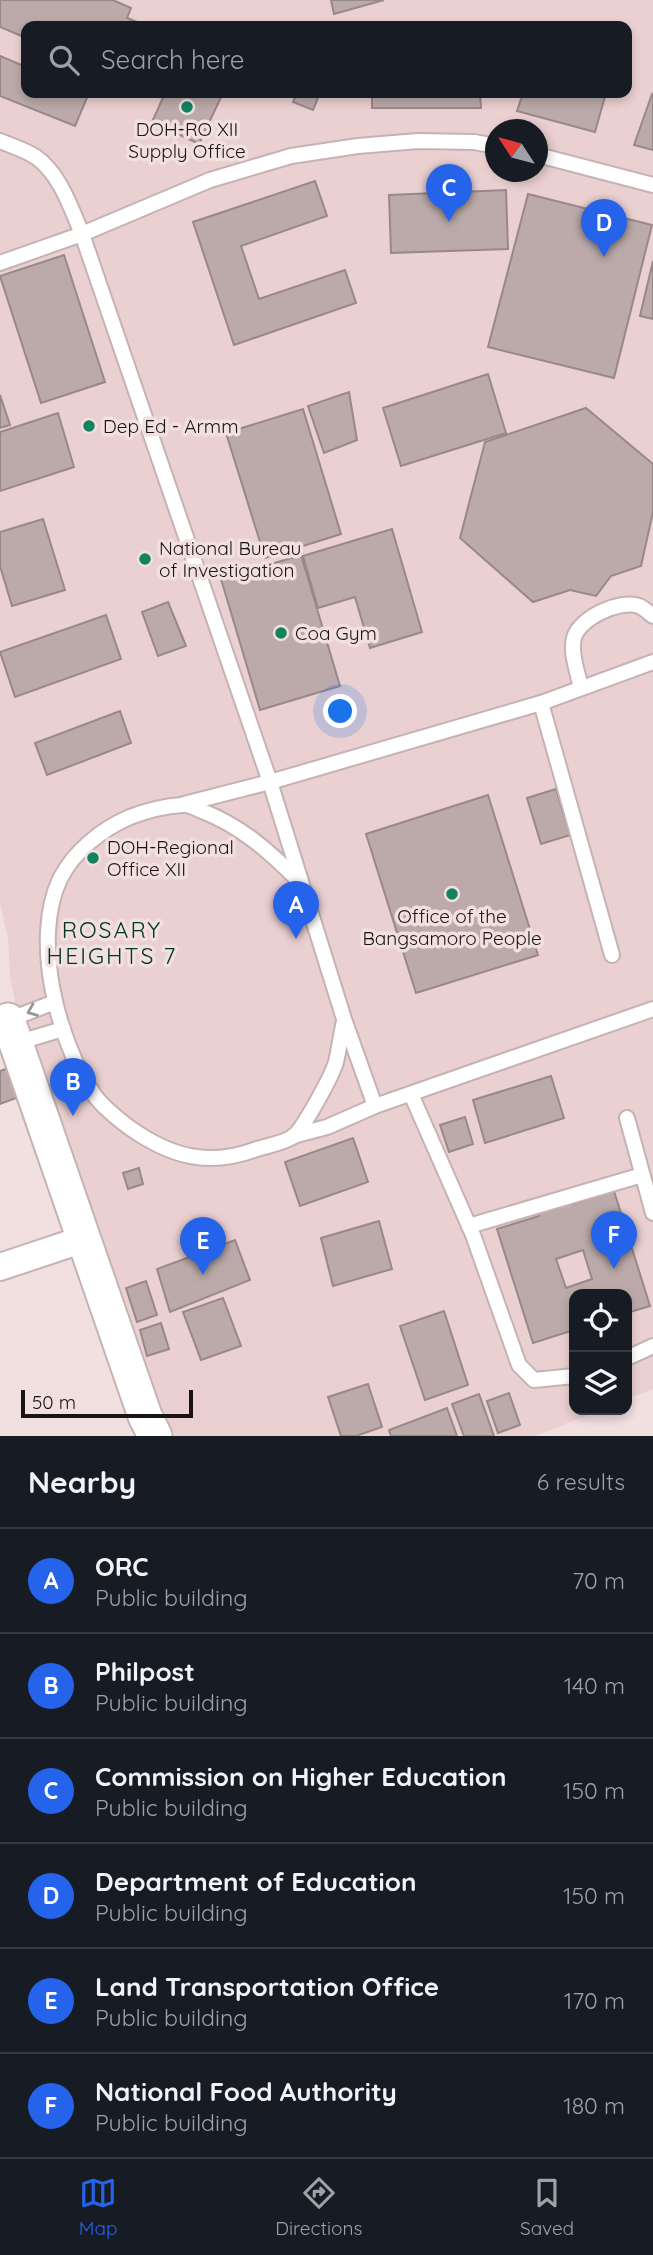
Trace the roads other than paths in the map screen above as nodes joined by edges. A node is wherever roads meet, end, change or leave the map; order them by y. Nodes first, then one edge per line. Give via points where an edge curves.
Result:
1 (0, 141) edge
2 (485, 144) edge
3 (548, 158) edge
4 (653, 185) edge
5 (82, 234) junction
6 (0, 263) edge
7 (653, 616) edge
8 (653, 662) edge
9 (581, 688) junction
10 (541, 703) junction
11 (270, 782) junction
12 (184, 804) junction
13 (303, 885) junction
14 (612, 955) dead end
15 (55, 1002) junction
16 (653, 1009) edge
17 (344, 1019) junction
18 (63, 1029) junction
19 (6, 1034) edge
20 (411, 1094) junction
21 (375, 1106) junction
22 (627, 1118) dead end
23 (293, 1136) junction
24 (642, 1175) junction
25 (653, 1213) edge
26 (469, 1226) junction
27 (84, 1239) junction
28 (0, 1267) edge
29 (653, 1346) edge
30 (632, 1356) edge
31 (569, 1376) edge
32 (149, 1435) edge

1 - 5 lane via 36,157 48,168
2 - 5 lane via 418,141 291,156 210,180
3 - 4 lane
5 - 6 lane
5 - 11 lane
7 - 9 lane via 639,606 622,605 582,623 574,638
8 - 9 lane
9 - 10 lane
10 - 11 lane
10 - 14 lane
11 - 12 lane
11 - 13 lane
12 - 13 lane via 215,816 259,843
12 - 15 lane via 115,824 81,849 60,878 47,945
13 - 17 lane
15 - 18 lane
15 -> 19 lane
16 - 20 lane
17 - 21 lane
17 - 23 lane via 335,1063
18 - 19 lane
18 - 23 lane via 96,1096 117,1119 175,1154 237,1156
19 - 27 street
20 - 21 lane
20 - 26 lane
21 - 23 lane
22 - 24 lane
24 - 25 lane
24 - 26 lane
26 - 31 lane via 519,1365 534,1380
27 - 28 street
27 - 32 street
29 - 30 lane

